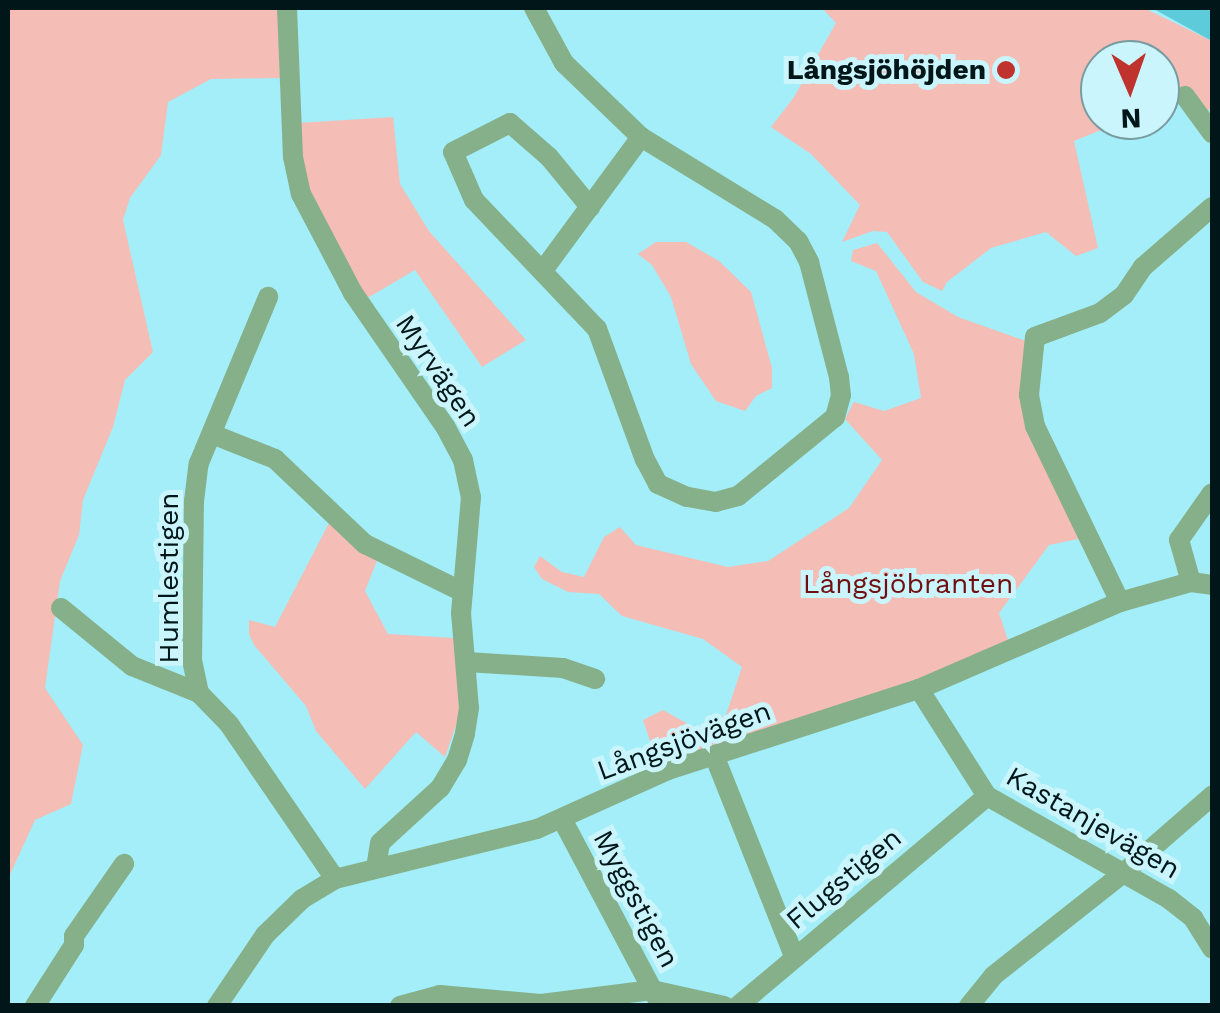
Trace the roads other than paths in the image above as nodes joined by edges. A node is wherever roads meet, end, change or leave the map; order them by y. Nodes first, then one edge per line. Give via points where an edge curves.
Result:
1 (287, 8) edge
2 (534, 8) edge
3 (1186, 96) dead end
4 (1212, 133) edge
5 (642, 138) junction
6 (590, 207) junction
7 (1212, 207) edge
8 (544, 269) junction
9 (268, 297) dead end
10 (212, 434) junction
11 (1212, 493) edge
12 (1202, 584) edge
13 (462, 592) junction
14 (1120, 602) junction
15 (61, 608) dead end
16 (467, 662) junction
17 (595, 680) dead end
18 (919, 689) junction
19 (199, 693) junction
20 (714, 755) junction
21 (987, 796) junction
22 (1212, 796) edge
23 (562, 818) junction
24 (124, 864) dead end
25 (376, 868) junction
26 (1121, 875) junction
27 (336, 879) junction
28 (1212, 948) edge
29 (794, 956) junction
30 (657, 998) edge
31 (35, 1006) edge
32 (216, 1006) edge
33 (400, 1006) edge
34 (724, 1006) edge
35 (738, 1006) edge
36 (968, 1006) edge

1 - 13 street, Myrvägen via 293,157 301,194 353,292 464,460 471,497
2 - 5 street via 564,64
3 - 4 street
5 - 6 street
5 - 8 street via 776,218 798,242 838,377 835,417 738,496 701,500 658,484 597,328
6 - 8 street
6 - 8 street via 549,157 510,124 453,152 474,200
7 - 14 street via 1143,267 1124,295 1100,312 1034,336 1029,394 1036,426
9 - 10 street, Humlestigen
10 - 13 street via 274,460 365,544
10 - 19 street, Humlestigen via 199,463 194,502 192,660
11 - 12 street via 1180,540
12 - 14 street, Långsjövägen
13 - 16 street, Myrvägen
14 - 18 street, Långsjövägen
15 - 19 street via 132,666
16 - 17 street via 563,668
16 - 25 street, Myrvägen via 470,708 458,760 425,806 380,844
18 - 20 street, Långsjövägen
18 - 21 street, Kastanjevägen
19 - 27 street via 229,724
20 - 23 street, Långsjövägen
20 - 29 street
21 - 26 street, Kastanjevägen
21 - 29 street, Flugstigen
22 - 26 street
23 - 25 street, Långsjövägen via 492,842
23 - 30 street, Myggstigen
24 - 31 street
25 - 27 street, Långsjövägen
26 - 28 street, Kastanjevägen via 1194,918
26 - 36 street via 993,976
27 - 32 street, Långsjövägen via 302,899 264,935
29 - 35 street, Flugstigen
30 - 33 street via 541,1004 440,996
30 - 34 street

